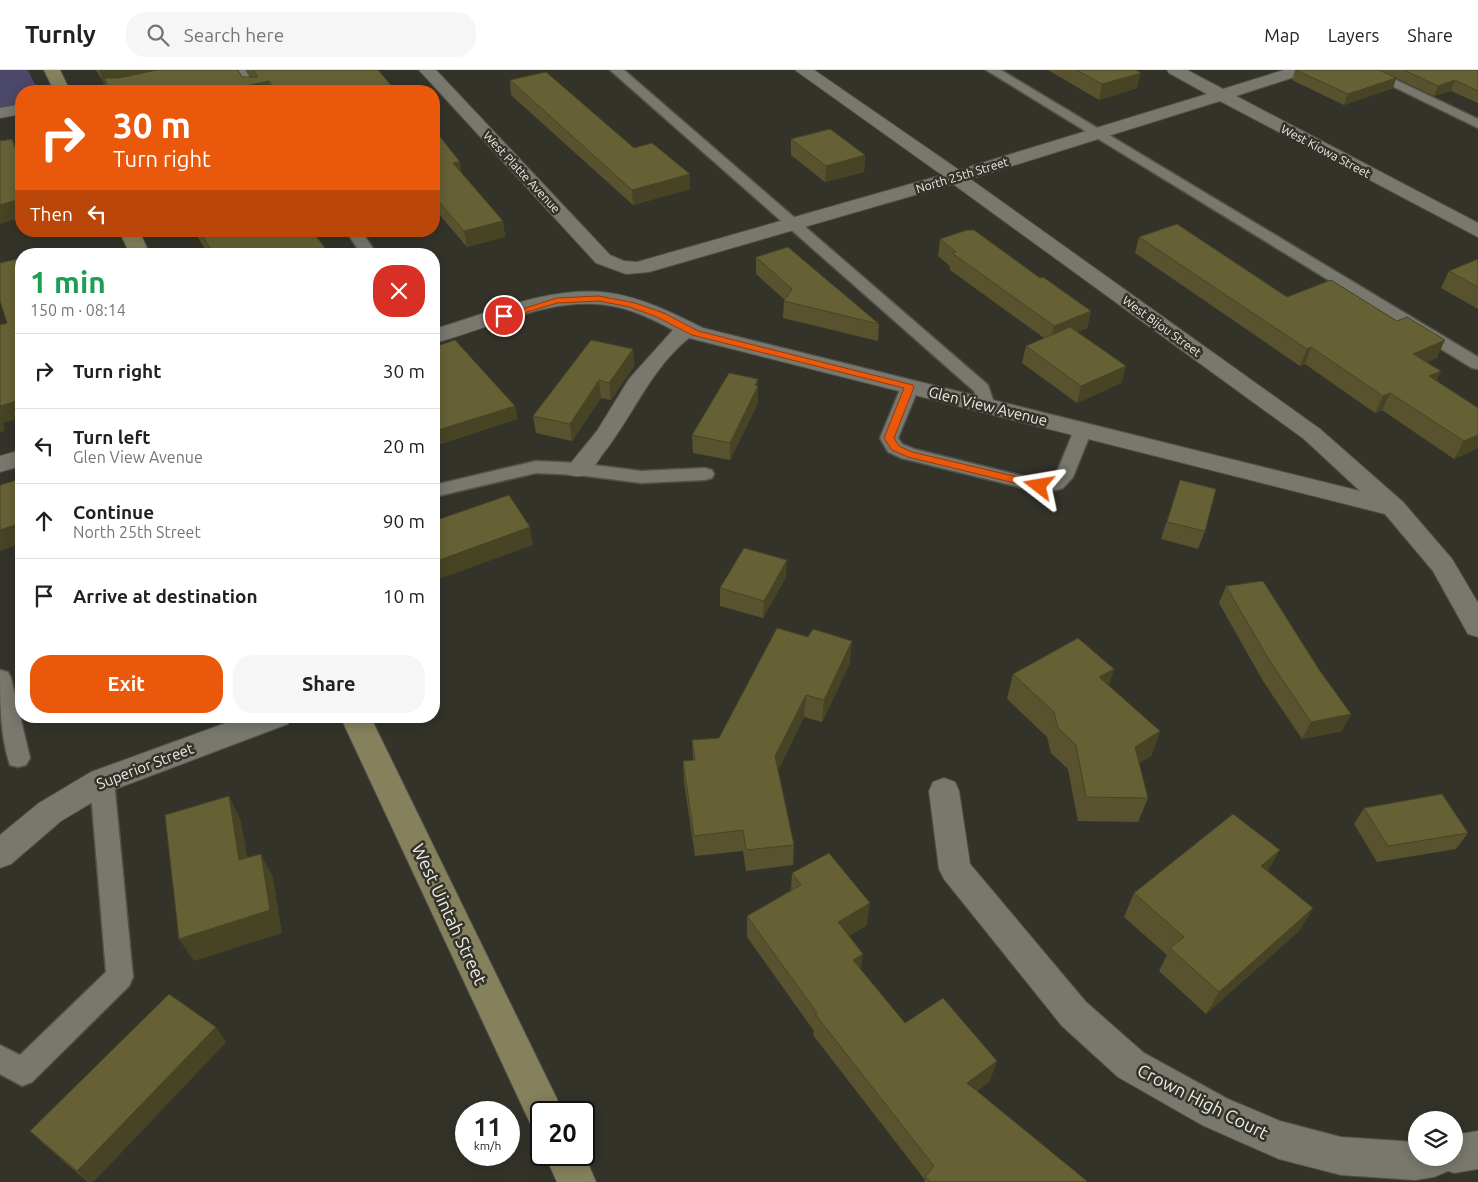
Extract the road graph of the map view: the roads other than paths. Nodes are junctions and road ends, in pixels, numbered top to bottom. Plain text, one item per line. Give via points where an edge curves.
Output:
1 (52, 70) edge
2 (198, 70) edge
3 (239, 70) edge
4 (427, 70) edge
5 (616, 70) edge
6 (803, 70) edge
7 (992, 70) edge
8 (1175, 70) edge
9 (1301, 70) edge
10 (1365, 70) edge
11 (59, 85) edge
12 (129, 85) edge
13 (250, 85) edge
14 (1219, 94) junction
15 (15, 110) edge
16 (0, 113) edge
17 (1478, 124) edge
18 (1096, 133) junction
19 (956, 178) junction
20 (794, 223) junction
21 (1478, 231) edge
22 (357, 237) edge
23 (365, 248) edge
24 (620, 268) joint
25 (687, 329) junction
26 (440, 334) edge
27 (1478, 364) edge
28 (910, 387) junction
29 (986, 406) junction
30 (1083, 430) junction
31 (15, 460) edge
32 (0, 464) edge
33 (578, 469) junction
34 (705, 474) dead end
35 (440, 490) edge
36 (1394, 508) junction
37 (1478, 627) edge
38 (0, 678) edge
39 (259, 723) edge
40 (358, 723) edge
41 (18, 758) dead end
42 (102, 781) junction
43 (944, 791) dead end
44 (0, 854) edge
45 (0, 1058) edge
46 (539, 1101) edge
47 (1478, 1150) edge
48 (1463, 1152) edge
49 (1408, 1161) edge
50 (569, 1166) edge
51 (577, 1182) edge

1 - 11 main road
2 - 12 street
3 - 13 lane
4 - 24 street, West Platte Avenue via 603,259
5 - 20 lane
6 - 19 street, West Bijou Street
7 - 18 lane
8 - 14 street, West Kiowa Street
9 - 14 street, North 25th Street
10 - 17 lane
14 - 18 street, North 25th Street
14 - 21 street, West Kiowa Street
15 - 16 street
18 - 19 street, North 25th Street
18 - 27 lane
19 - 20 street, North 25th Street
19 - 36 street, West Bijou Street via 1312,434
20 - 24 street, North 25th Street via 642,268
20 - 29 lane via 982,389
22 - 23 lane
25 - 26 street, Glen View Avenue via 632,305 599,298 557,301
25 - 28 street, Glen View Avenue
25 - 33 street via 673,340 637,384 606,435
28 - 29 street, Glen View Avenue
28 - 30 lane via 889,438 895,448 908,454 1039,486 1056,484 1064,477
29 - 30 street, Glen View Avenue
30 - 36 street, Glen View Avenue
31 - 32 street
33 - 34 lane via 641,477
33 - 35 lane via 536,468
36 - 37 street, West Bijou Street via 1443,565
38 - 41 lane
39 - 42 street, Superior Street
40 - 46 main road, West Uintah Street
42 - 44 street, Superior Street via 50,812
42 - 45 lane via 120,977 22,1072
43 - 49 street, Crown High Court via 955,869 1074,1014 1131,1065 1215,1112 1279,1140 1340,1156
47 - 48 street
50 - 51 main road

